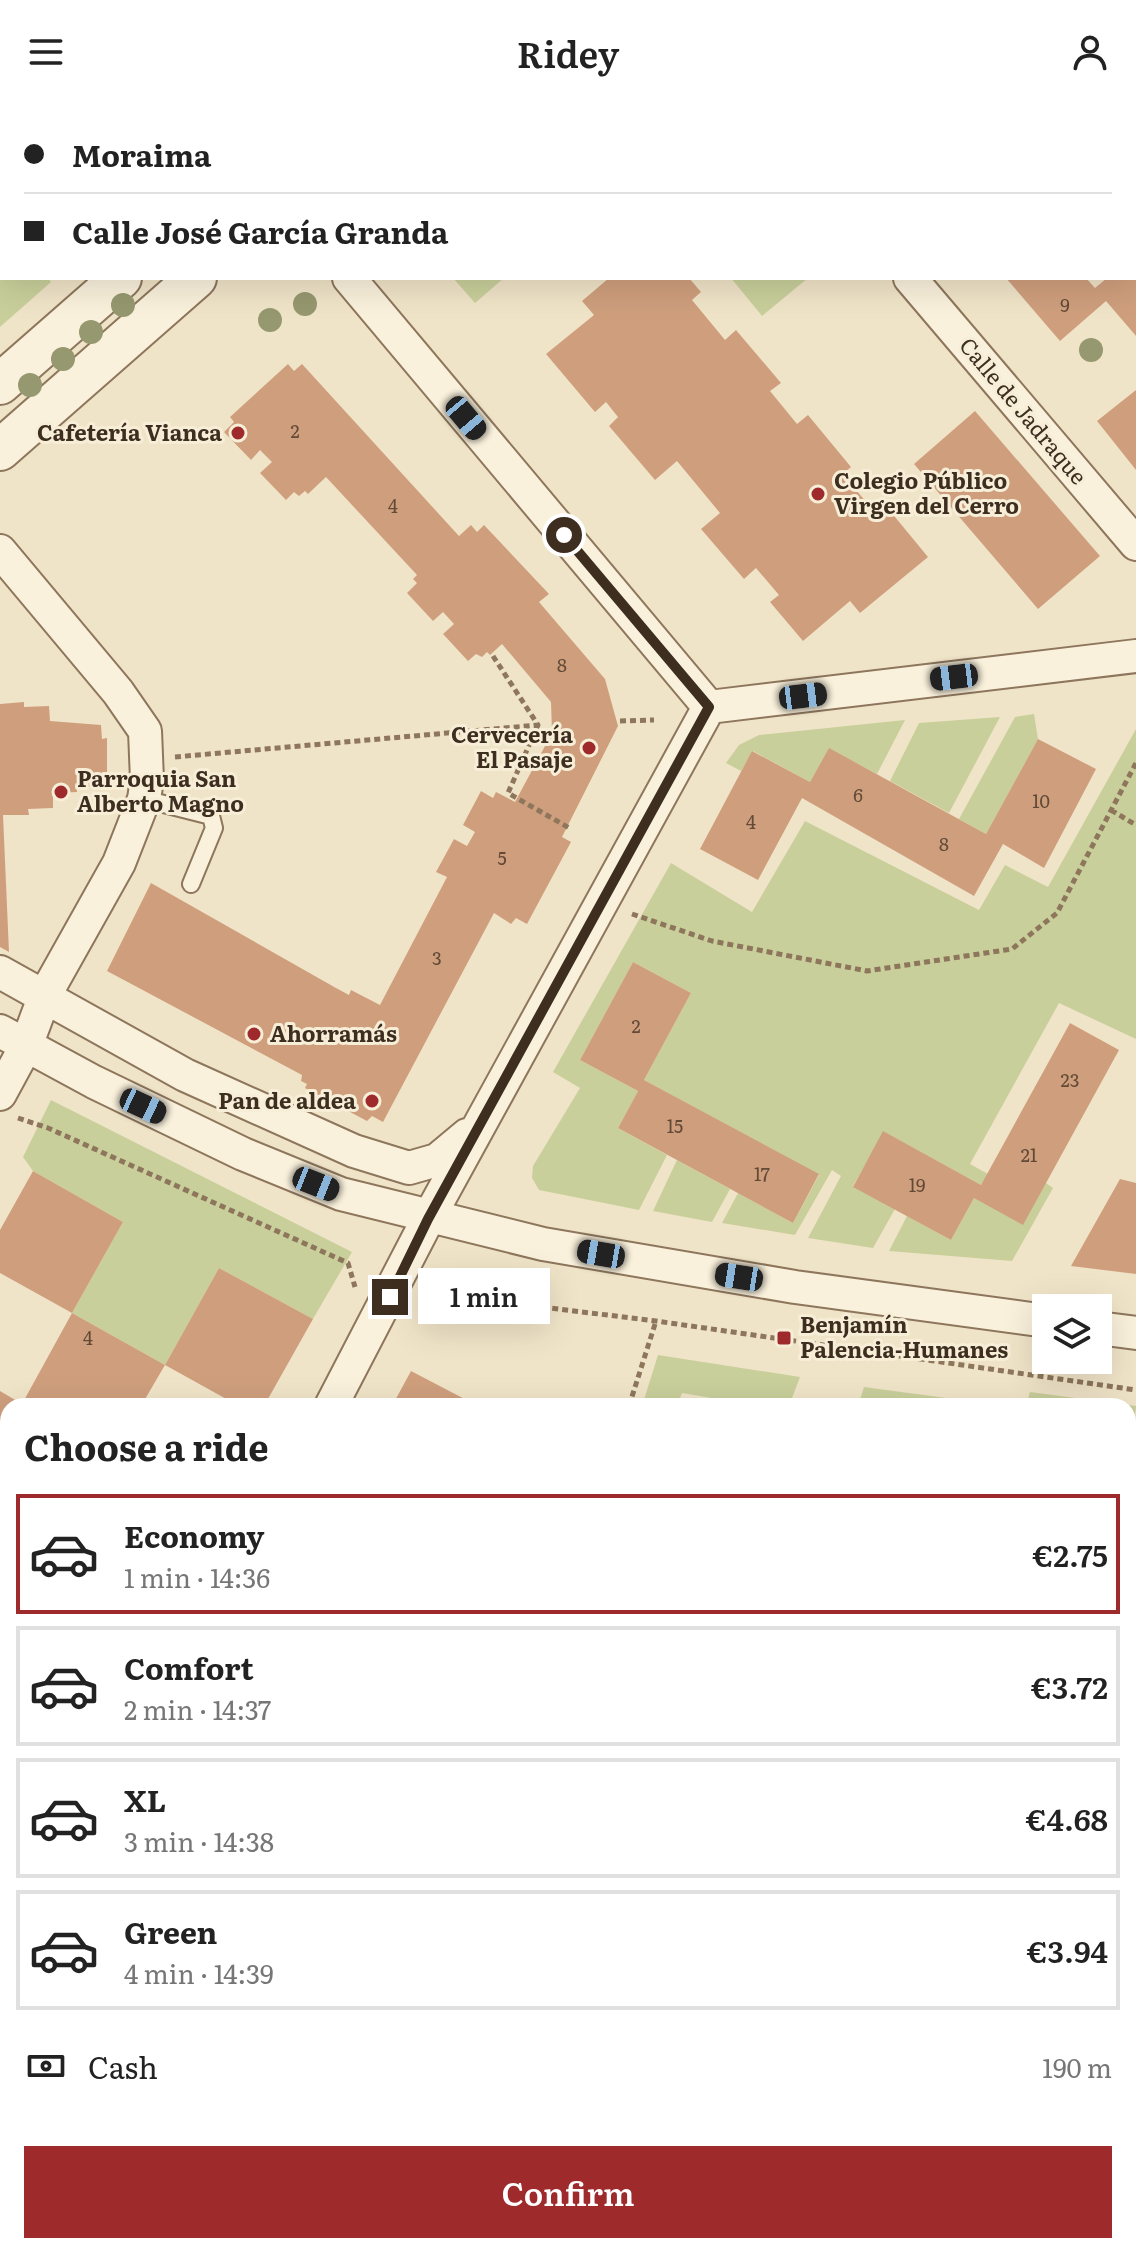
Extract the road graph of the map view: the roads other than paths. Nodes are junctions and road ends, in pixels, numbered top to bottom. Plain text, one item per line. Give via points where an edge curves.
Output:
1 (119, 280) edge
2 (194, 280) edge
3 (351, 280) edge
4 (912, 280) edge
5 (0, 384) edge
6 (0, 450) edge
7 (1136, 544) edge
8 (0, 551) edge
9 (1136, 656) edge
10 (709, 707) junction
11 (144, 799) junction
12 (191, 884) dead end
13 (0, 972) edge
14 (45, 995) junction
15 (13, 1039) edge
16 (6, 1105) edge
17 (479, 1126) junction
18 (409, 1168) junction
19 (428, 1219) junction
20 (1032, 1319) edge
21 (1112, 1330) edge
22 (1136, 1333) edge
23 (335, 1398) edge

1 - 5 street
2 - 6 street
3 - 10 street
4 - 7 street, Calle de Jadraque
8 - 11 street via 145,731
9 - 10 street
10 - 17 street
11 - 12 lane via 211,816 214,828
11 - 14 street via 119,863
13 - 14 street
14 - 15 street
14 - 18 street via 185,1075 354,1151
15 - 16 street
15 - 19 street via 243,1154 341,1194
17 - 18 street via 437,1160
17 - 19 street
18 - 19 street via 425,1187
19 - 20 street via 780,1284
19 - 23 street
21 - 22 street

